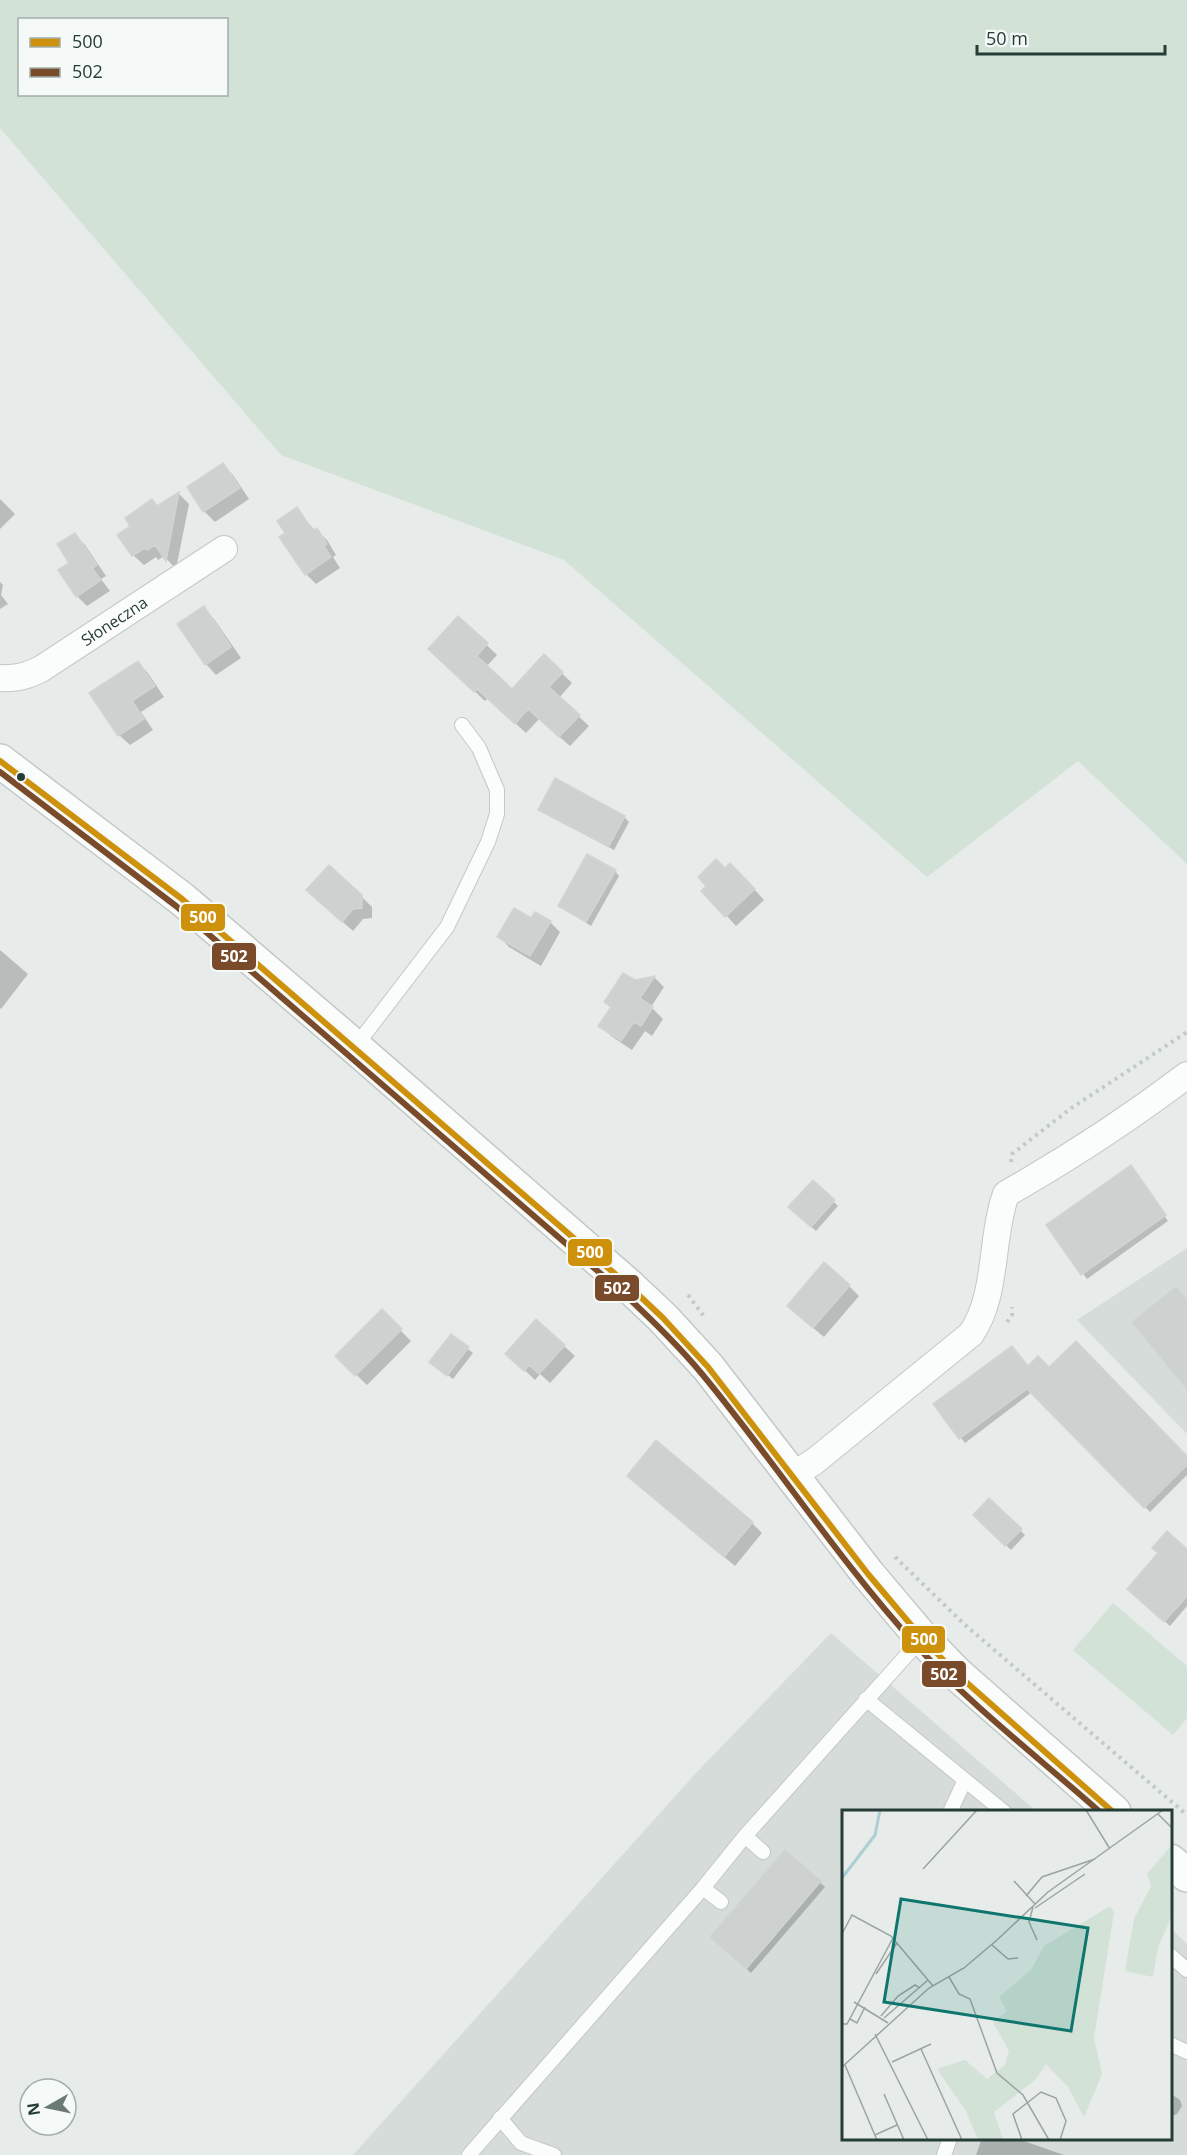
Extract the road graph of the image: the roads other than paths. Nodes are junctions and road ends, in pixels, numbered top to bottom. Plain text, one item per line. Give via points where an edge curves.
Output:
1 (224, 549) dead end
2 (0, 678) edge
3 (462, 725) dead end
4 (0, 761) edge
5 (355, 1047) junction
6 (1187, 1075) edge
7 (792, 1476) junction
8 (922, 1638) junction
9 (866, 1699) junction
10 (965, 1780) junction
11 (951, 1810) edge
12 (1002, 1810) edge
13 (1112, 1810) edge
14 (745, 1836) junction
15 (763, 1852) dead end
16 (1172, 1863) edge
17 (1187, 1875) edge
18 (703, 1888) junction
19 (720, 1902) dead end
20 (1172, 1957) edge
21 (1187, 1970) edge
22 (1172, 2045) edge
23 (1187, 2052) edge
24 (500, 2118) junction
25 (950, 2140) edge
26 (469, 2155) edge
27 (554, 2155) edge
28 (944, 2155) edge

1 - 2 street, Słoneczna via 41,669 14,679
3 - 5 lane via 479,748 497,790 497,814 488,842 447,927
4 - 5 street via 182,899
5 - 7 street via 663,1318 708,1367
6 - 7 street via 1079,1151 1006,1194 996,1229 986,1302 971,1334
7 - 8 street
8 - 9 lane
8 - 13 street via 957,1674
9 - 10 lane
9 - 14 lane
10 - 11 lane
10 - 12 lane
14 - 15 lane
14 - 18 lane
16 - 17 street
18 - 19 lane
18 - 24 lane
20 - 21 lane
22 - 23 lane
24 - 26 lane
24 - 27 lane via 521,2143
25 - 28 lane

